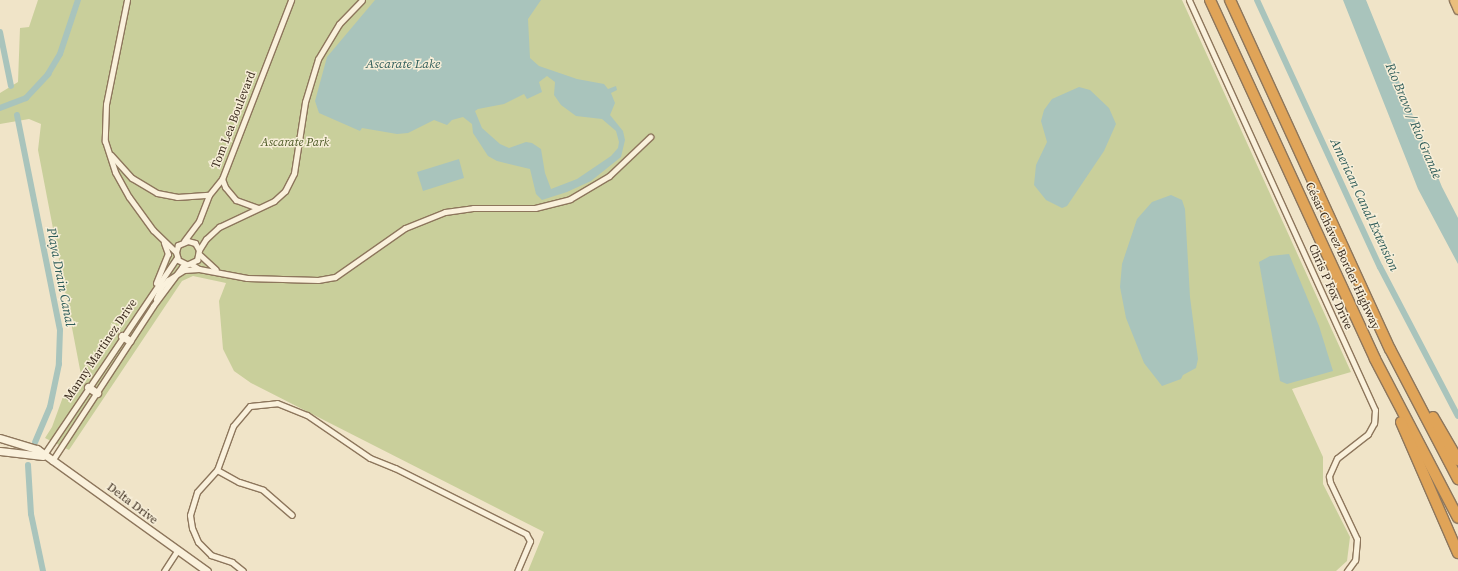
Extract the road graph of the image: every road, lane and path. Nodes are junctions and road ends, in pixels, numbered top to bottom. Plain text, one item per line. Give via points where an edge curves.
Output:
1 (127, 0) edge
2 (291, 0) edge
3 (362, 0) edge
4 (1189, 0) edge
5 (1210, 0) edge
6 (1230, 0) edge
7 (1454, 0) edge
8 (1458, 9) edge
9 (650, 137) dead end
10 (109, 152) junction
11 (222, 179) junction
12 (209, 195) junction
13 (260, 208) junction
14 (160, 237) junction
15 (184, 241) junction
16 (199, 252) junction
17 (176, 255) junction
18 (189, 264) junction
19 (199, 268) junction
20 (219, 272) junction
21 (175, 275) junction
22 (154, 287) junction
23 (122, 336) junction
24 (130, 341) junction
25 (1390, 349) junction
26 (1375, 359) junction
27 (88, 387) junction
28 (96, 393) junction
29 (1, 438) edge
30 (0, 451) edge
31 (43, 456) junction
32 (1458, 460) edge
33 (52, 461) junction
34 (217, 470) junction
35 (1458, 479) edge
36 (292, 515) dead end
37 (1458, 518) edge
38 (177, 551) junction
39 (1458, 553) edge
40 (164, 571) edge
41 (207, 571) edge
42 (244, 571) edge
43 (517, 571) edge
44 (1347, 571) edge

1 - 10 street via 106,104 104,128
2 - 11 street, Tom Lea Boulevard
3 - 13 street via 339,24 318,59 305,102 290,183 280,198
4 - 44 street, Chris P Fox Drive via 1375,410 1374,423 1368,434 1337,458 1330,476 1330,482 1357,539 1355,560
5 - 26 highway, César Chávez Border Highway
6 - 25 highway, César Chávez Border Highway
7 - 8 highway
9 - 20 street via 609,176 570,199 535,208 473,208 445,212 405,228 374,247 335,277 318,280 247,278
10 - 12 street via 132,178 157,193 177,196
10 - 14 street via 115,172 129,198
11 - 12 street, Tom Lea Boulevard
11 - 13 street via 236,200
12 - 15 street, Tom Lea Boulevard via 199,221
13 - 16 street via 219,227 206,239
14 - 17 street
14 - 22 street via 168,254
15 - 16 street via 195,244
15 - 17 street via 178,245
16 - 18 street
16 - 20 street
17 - 18 street
17 - 22 street, Manny Martinez Drive
18 - 19 street
18 - 21 street, Manny Martinez Drive
19 - 20 street
19 - 21 street via 184,270
21 - 24 street, Manny Martinez Drive
22 - 23 street, Manny Martinez Drive
23 - 24 main road
23 - 27 street, Manny Martinez Drive
24 - 28 street, Manny Martinez Drive
25 - 32 highway
25 - 35 highway, César Chávez Border Highway
26 - 37 highway, César Chávez Border Highway
26 - 39 highway
27 - 28 main road
27 - 31 street, Manny Martinez Drive
28 - 33 street, Manny Martinez Drive
29 - 30 main road
29 - 31 main road, Delta Drive via 37,449
30 - 31 main road, Delta Drive
31 - 33 main road, Delta Drive
33 - 38 main road, Delta Drive via 88,484
34 - 36 street via 239,482 263,490
34 - 42 street via 197,492 190,515 192,528 198,542 211,555 232,562
34 - 43 street via 233,426 250,406 277,402 307,415 370,458 526,534 530,541
38 - 40 street
38 - 41 main road, Delta Drive

